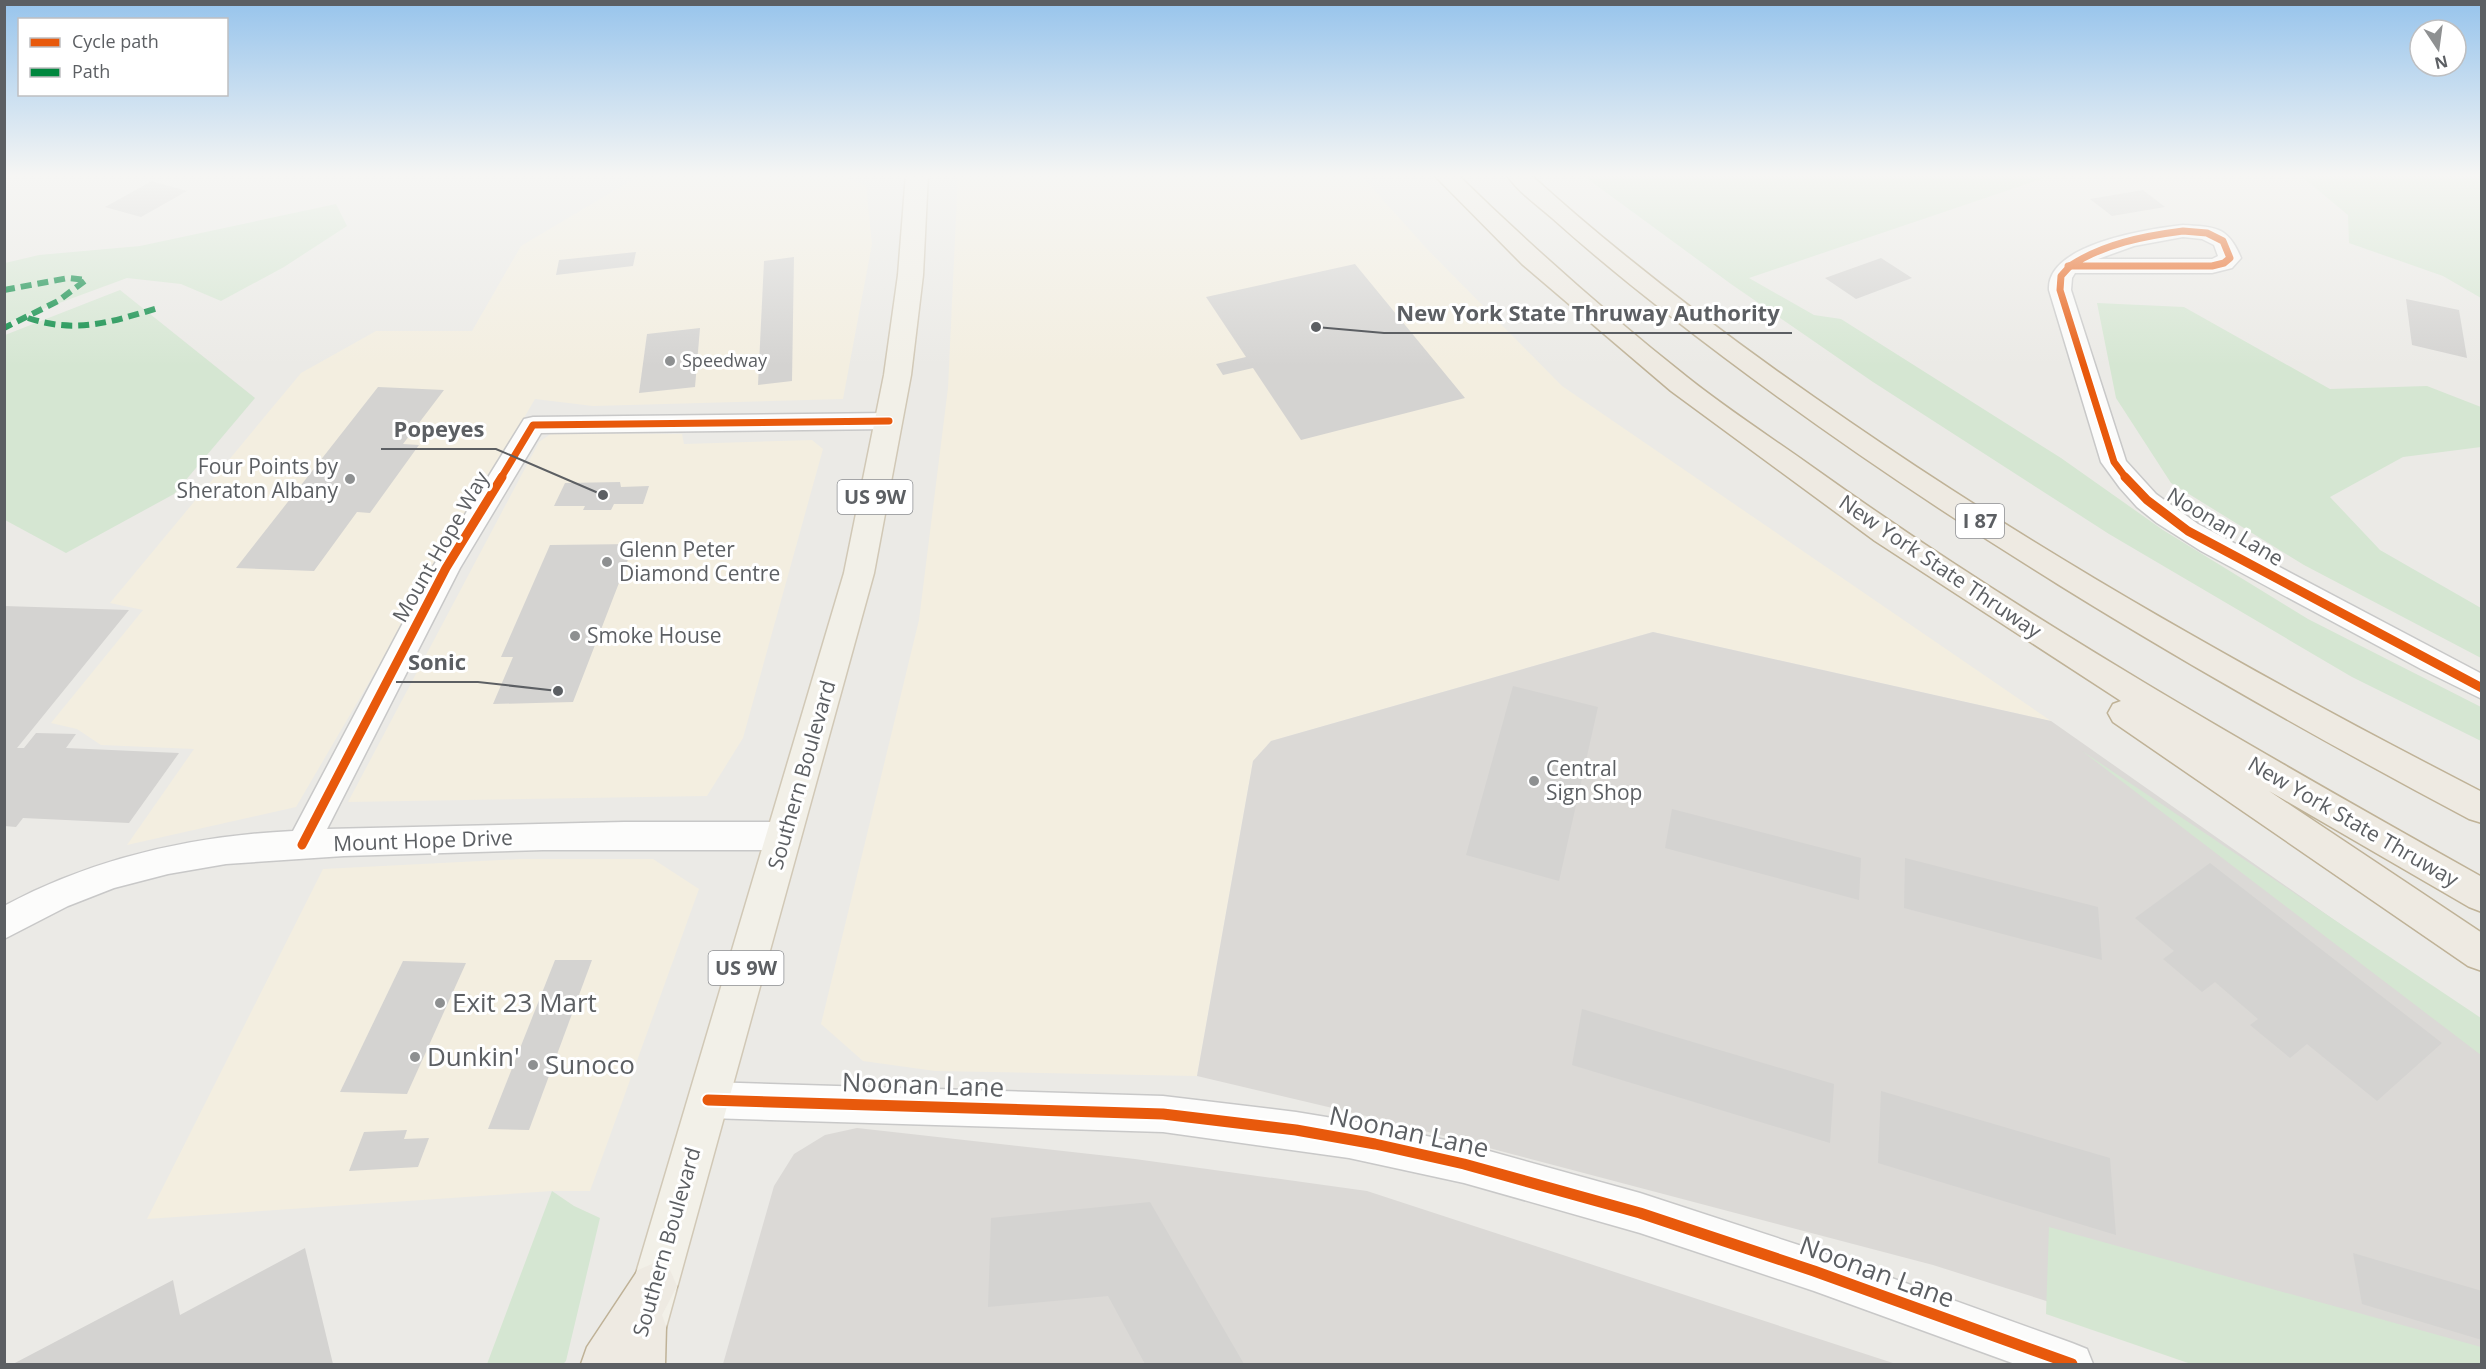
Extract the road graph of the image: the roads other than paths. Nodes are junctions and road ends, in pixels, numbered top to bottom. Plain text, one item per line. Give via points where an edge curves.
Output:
1 (914, 238) edge
2 (1509, 238) edge
3 (1589, 238) edge
4 (2142, 238) edge
5 (2218, 238) edge
6 (2068, 266) junction
7 (889, 421) junction
8 (1886, 534) junction
9 (2481, 688) edge
10 (2481, 809) edge
11 (785, 836) junction
12 (302, 844) junction
13 (2481, 896) edge
14 (4, 924) edge
15 (2481, 954) edge
16 (708, 1100) junction
17 (643, 1335) edge
18 (604, 1365) edge
19 (2072, 1365) edge

1 - 7 main road, Southern Boulevard / US 9W
2 - 8 highway, New York State Thruway via 1680,385
3 - 10 highway, I 87 via 1659,296 1785,390 2044,562 2353,741
4 - 6 street
5 - 6 street via 2230,251 2230,258 2212,266
6 - 9 street, Noonan Lane via 2060,279 2062,298 2108,447 2129,484 2193,533
7 - 11 main road, Southern Boulevard / US 9W via 859,573
7 - 12 street, Mount Hope Way via 533,425 446,568
8 - 13 highway, New York State Thruway via 2216,744
8 - 15 highway via 1898,559
11 - 12 street, Mount Hope Drive via 631,834
11 - 16 main road, Southern Boulevard / US 9W
12 - 14 street, Mount Hope Drive via 196,855 126,869 83,882
16 - 17 main road, Southern Boulevard / US 9W
16 - 19 street, Noonan Lane via 1163,1114 1374,1144 1493,1171 1646,1215
17 - 18 highway

